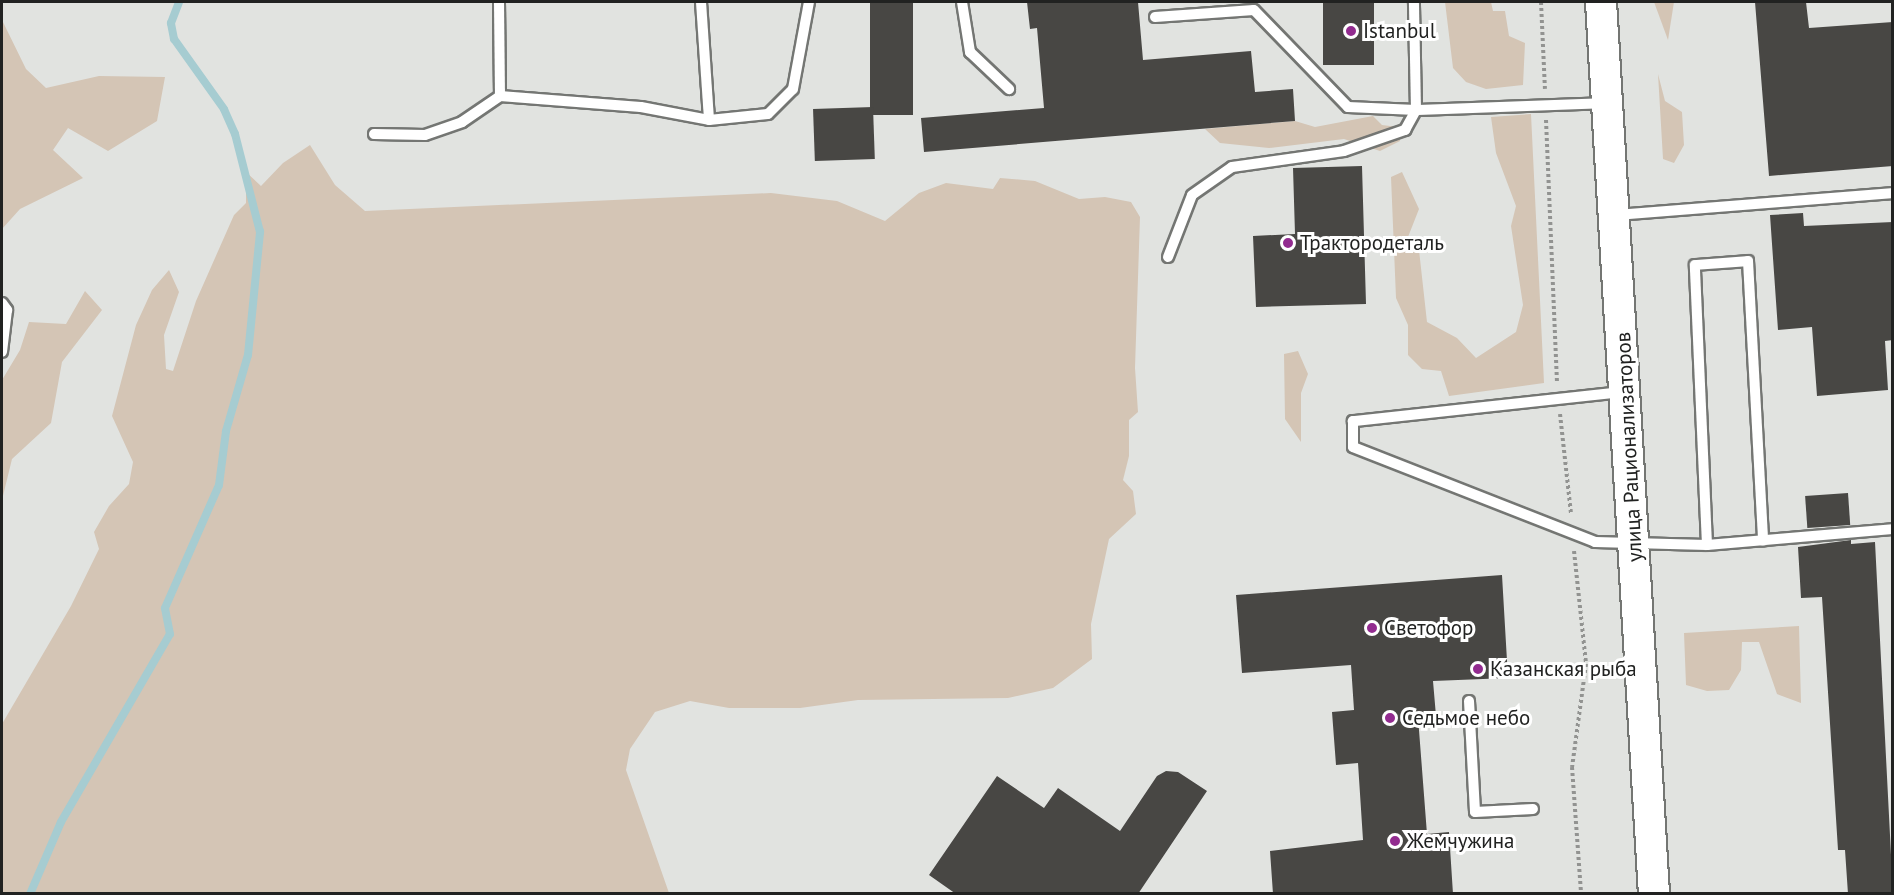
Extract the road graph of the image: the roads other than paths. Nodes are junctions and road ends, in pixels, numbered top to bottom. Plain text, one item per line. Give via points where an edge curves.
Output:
1 (499, 2) edge
2 (701, 2) edge
3 (809, 2) edge
4 (962, 2) edge
5 (1413, 2) edge
6 (1601, 2) edge
7 (1155, 17) dead end
8 (1009, 89) dead end
9 (500, 96) junction
10 (1608, 103) junction
11 (1416, 110) junction
12 (709, 120) junction
13 (374, 134) dead end
14 (1893, 193) edge
15 (1615, 215) junction
16 (1168, 257) dead end
17 (2, 303) edge
18 (2, 352) edge
19 (1626, 391) junction
20 (1893, 529) edge
21 (1763, 541) junction
22 (1635, 544) junction
23 (1707, 545) junction
24 (1469, 701) dead end
25 (1533, 809) dead end
26 (1654, 894) edge

1 - 9 lane
2 - 12 lane
3 - 12 lane via 793,89 768,114
4 - 8 lane via 970,52
5 - 11 lane
6 - 10 main road, улица Рационализаторов
7 - 11 lane via 1254,10 1348,107
9 - 12 lane via 641,107
9 - 13 lane via 462,122 425,135
10 - 11 lane
10 - 15 main road, улица Рационализаторов
11 - 16 lane via 1405,130 1344,151 1232,167 1192,195
14 - 15 lane
15 - 19 main road, улица Рационализаторов
17 - 18 lane via 6,310
19 - 22 main road, улица Рационализаторов
19 - 22 lane via 1353,421 1353,447 1595,542
20 - 21 lane
21 - 23 lane
21 - 23 lane via 1748,261 1695,265
22 - 23 lane
22 - 26 main road, улица Рационализаторов
24 - 25 lane via 1475,812

